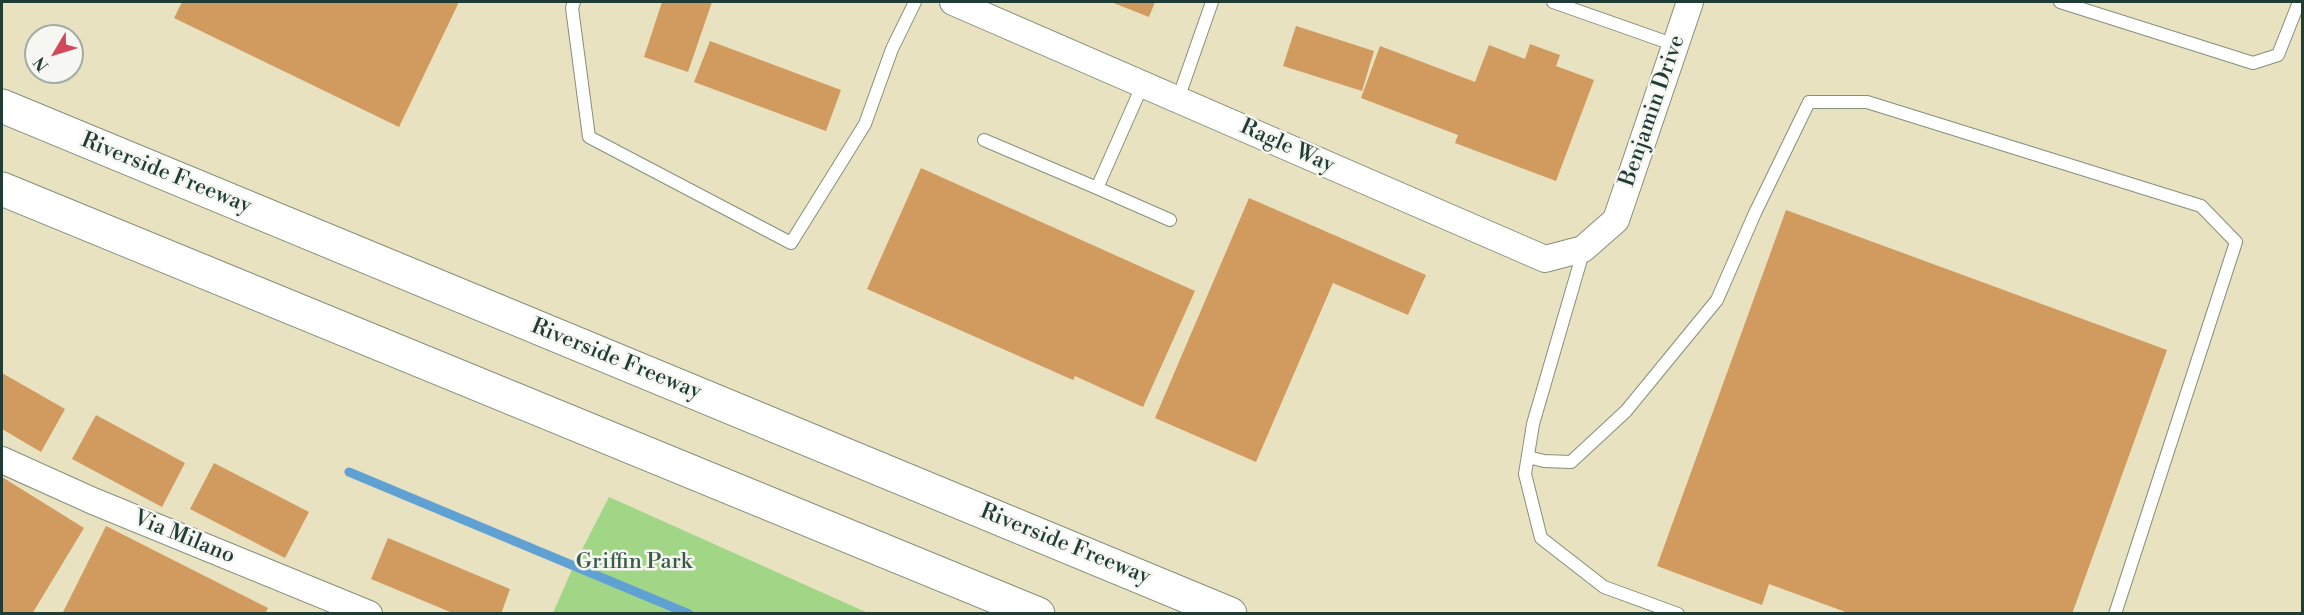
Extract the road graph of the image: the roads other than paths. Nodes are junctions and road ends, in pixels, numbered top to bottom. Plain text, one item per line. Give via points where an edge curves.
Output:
1 (574, 2) edge
2 (915, 2) edge
3 (953, 2) edge
4 (1212, 2) edge
5 (1553, 2) edge
6 (1690, 2) edge
7 (2060, 2) edge
8 (2299, 2) edge
9 (1676, 45) junction
10 (1143, 84) junction
11 (1178, 99) junction
12 (2, 106) edge
13 (984, 140) dead end
14 (1097, 188) junction
15 (2, 189) edge
16 (1170, 220) dead end
17 (1616, 220) joint
18 (1585, 248) junction
19 (1527, 457) junction
20 (2, 460) edge
21 (369, 614) edge
22 (1038, 614) edge
23 (1230, 614) edge
24 (1678, 614) edge
25 (2115, 614) edge

1 - 2 lane via 589,137 791,243 865,124 892,49
3 - 10 street, Ragle Way
4 - 11 lane
5 - 9 lane
6 - 9 street, Benjamin Drive
7 - 8 lane via 2253,63 2278,55
9 - 17 street, Benjamin Drive
10 - 11 street, Ragle Way
10 - 14 lane
11 - 18 street, Ragle Way via 1545,259
12 - 23 highway, Riverside Freeway
13 - 14 lane
14 - 16 lane
15 - 22 highway
17 - 18 street, Ragle Way
18 - 19 lane via 1533,424
19 - 24 lane via 1524,474 1541,538 1604,587
19 - 25 lane via 1571,462 1626,411 1717,300 1809,102 1867,102 2201,206 2236,243
20 - 21 street, Via Milano

